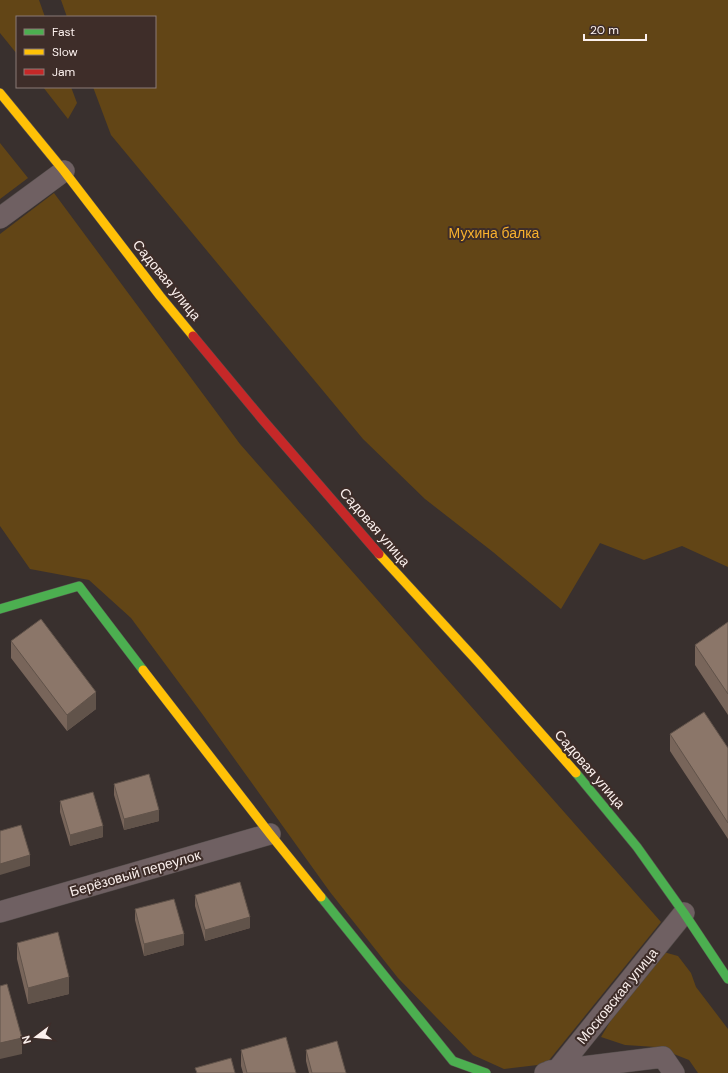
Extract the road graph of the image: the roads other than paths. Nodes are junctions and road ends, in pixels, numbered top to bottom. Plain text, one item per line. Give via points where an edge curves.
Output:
1 (0, 93) edge
2 (64, 171) junction
3 (0, 218) edge
4 (0, 609) edge
5 (270, 834) junction
6 (0, 912) edge
7 (684, 913) junction
8 (728, 979) edge
9 (548, 1072) edge
10 (486, 1073) edge
11 (674, 1073) edge

1 - 2 main road, Садовая улица
2 - 3 street
2 - 7 main road, Садовая улица via 160,296 267,424 367,541 586,785 637,847
4 - 5 main road via 79,586
5 - 6 street, Берёзовый переулок
5 - 10 main road via 453,1061
7 - 8 main road, Садовая улица
7 - 9 street, Московская улица
9 - 11 street via 664,1057

